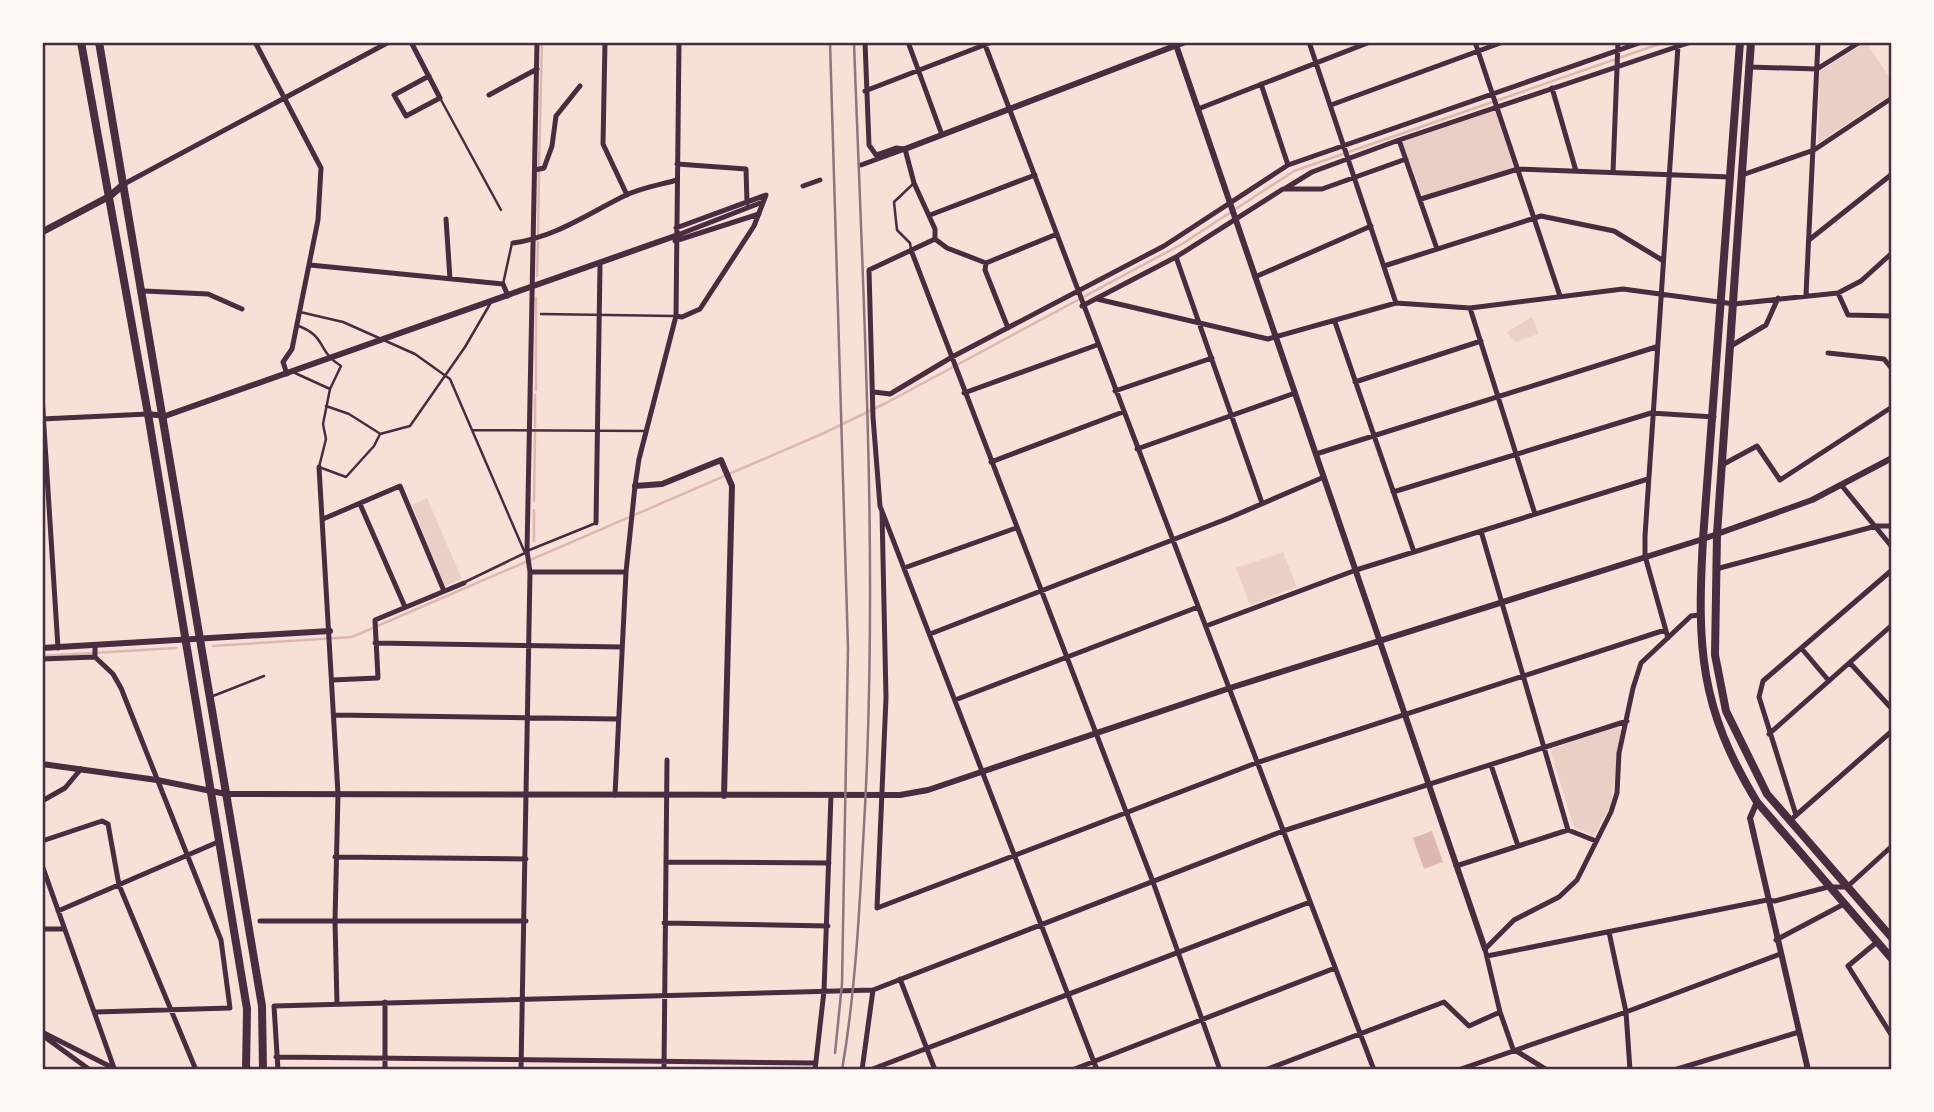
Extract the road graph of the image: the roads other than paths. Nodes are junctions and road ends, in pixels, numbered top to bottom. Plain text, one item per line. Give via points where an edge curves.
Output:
1 (81, 42) edge
2 (99, 42) edge
3 (255, 42) edge
4 (389, 42) edge
5 (411, 42) edge
6 (537, 42) edge
7 (605, 42) edge
8 (679, 42) edge
9 (865, 42) edge
10 (908, 42) edge
11 (992, 42) edge
12 (1185, 42) edge
13 (1309, 42) edge
14 (1370, 42) edge
15 (1475, 42) edge
16 (1503, 42) edge
17 (1642, 42) edge
18 (1691, 42) edge
19 (1740, 42) edge
20 (1751, 42) edge
21 (1818, 42) edge
22 (1860, 42) edge
23 (984, 43) edge
24 (1176, 44) edge
25 (1618, 46) edge
26 (1678, 46) junction
27 (1478, 51) junction
28 (1316, 62) junction
29 (1618, 66) junction
30 (1748, 67) junction
31 (537, 69) junction
32 (1817, 69) junction
33 (919, 70) junction
34 (429, 76) junction
35 (1261, 84) junction
36 (580, 86) dead end
37 (1552, 88) junction
38 (865, 91) junction
39 (489, 95) dead end
40 (1493, 95) junction
41 (285, 98) junction
42 (440, 98) junction
43 (1892, 98) edge
44 (1331, 105) junction
45 (1497, 106) junction
46 (1009, 109) junction
47 (1198, 109) junction
48 (942, 135) junction
49 (1399, 140) junction
50 (1344, 144) junction
51 (905, 149) junction
52 (1814, 150) junction
53 (1349, 158) junction
54 (1406, 159) junction
55 (677, 164) junction
56 (1288, 164) junction
57 (861, 166) dead end
58 (1518, 169) junction
59 (535, 170) junction
60 (1576, 171) junction
61 (1613, 172) junction
62 (1669, 174) junction
63 (1892, 174) edge
64 (1035, 175) junction
65 (1742, 175) junction
66 (1355, 176) junction
67 (1730, 177) junction
68 (677, 180) junction
69 (820, 180) dead end
70 (914, 183) junction
71 (124, 184) junction
72 (803, 186) dead end
73 (1283, 190) junction
74 (627, 195) junction
75 (110, 196) junction
76 (1420, 199) junction
77 (747, 203) junction
78 (760, 203) dead end
79 (1230, 205) junction
80 (500, 211) dead end
81 (759, 214) junction
82 (930, 215) junction
83 (1235, 217) junction
84 (1534, 217) junction
85 (446, 219) dead end
86 (1371, 226) junction
87 (676, 228) junction
88 (42, 232) edge
89 (1057, 234) junction
90 (675, 239) junction
91 (935, 239) junction
92 (534, 240) junction
93 (1810, 240) junction
94 (513, 243) joint
95 (1437, 249) junction
96 (911, 250) junction
97 (1892, 253) edge
98 (1176, 257) junction
99 (1662, 260) junction
100 (986, 263) junction
101 (310, 265) junction
102 (600, 265) junction
103 (1384, 266) junction
104 (1255, 278) junction
105 (450, 279) junction
106 (503, 284) junction
107 (531, 289) junction
108 (1077, 290) junction
109 (144, 291) junction
110 (1838, 293) junction
111 (1661, 294) junction
112 (1807, 295) junction
113 (1560, 296) junction
114 (509, 297) junction
115 (1777, 298) junction
116 (1097, 299) junction
117 (1396, 303) junction
118 (490, 304) junction
119 (1720, 304) junction
120 (1734, 304) junction
121 (1083, 306) junction
122 (1470, 308) junction
123 (242, 309) dead end
124 (300, 312) junction
125 (541, 314) dead end
126 (600, 316) junction
127 (676, 316) junction
128 (1892, 316) edge
129 (1199, 322) junction
130 (1335, 322) junction
131 (296, 325) junction
132 (1008, 328) junction
133 (1276, 337) junction
134 (382, 341) junction
135 (1481, 341) junction
136 (1097, 345) junction
137 (1656, 347) junction
138 (1729, 347) junction
139 (1828, 354) dead end
140 (952, 357) junction
141 (1212, 358) junction
142 (329, 359) junction
143 (1892, 369) edge
144 (290, 373) junction
145 (444, 375) junction
146 (1355, 382) junction
147 (330, 389) junction
148 (1115, 391) junction
149 (964, 393) junction
150 (1295, 393) junction
151 (42, 396) edge
152 (875, 396) junction
153 (1498, 397) junction
154 (326, 406) junction
155 (1892, 407) edge
156 (1123, 412) junction
157 (1651, 413) junction
158 (148, 414) junction
159 (1232, 415) junction
160 (165, 416) junction
161 (1714, 417) junction
162 (43, 419) edge
163 (529, 429) junction
164 (471, 430) junction
165 (647, 431) junction
166 (598, 433) junction
167 (380, 434) junction
168 (1374, 436) junction
169 (1137, 449) junction
170 (1316, 454) junction
171 (1517, 455) junction
172 (1892, 458) edge
173 (991, 463) junction
174 (1721, 465) junction
175 (320, 467) junction
176 (1324, 477) junction
177 (1647, 479) junction
178 (635, 485) junction
179 (1842, 486) junction
180 (1393, 492) junction
181 (359, 503) junction
182 (1262, 503) junction
183 (882, 512) junction
184 (1535, 514) junction
185 (323, 519) junction
186 (596, 523) joint
187 (1876, 526) junction
188 (1892, 526) edge
189 (1016, 528) junction
190 (1480, 531) junction
191 (1717, 534) junction
192 (1703, 539) junction
193 (1172, 540) junction
194 (1892, 547) edge
195 (526, 552) junction
196 (1414, 552) junction
197 (1644, 556) junction
198 (904, 568) junction
199 (529, 569) junction
200 (1716, 569) junction
201 (1356, 570) junction
202 (1892, 570) edge
203 (626, 572) junction
204 (464, 583) joint
205 (444, 591) junction
206 (1040, 591) junction
207 (1502, 603) junction
208 (405, 607) junction
209 (1198, 607) junction
210 (1699, 615) junction
211 (1892, 625) edge
212 (1206, 626) junction
213 (1665, 630) junction
214 (330, 632) junction
215 (930, 634) junction
216 (1668, 638) junction
217 (200, 639) junction
218 (186, 640) junction
219 (1380, 641) junction
220 (375, 643) junction
221 (529, 645) junction
222 (622, 647) junction
223 (42, 648) edge
224 (58, 648) junction
225 (1802, 649) junction
226 (94, 652) junction
227 (1066, 658) junction
228 (42, 659) edge
229 (1850, 663) junction
230 (1522, 674) junction
231 (264, 676) dead end
232 (332, 680) junction
233 (1829, 681) junction
234 (1230, 688) junction
235 (210, 697) junction
236 (955, 700) junction
237 (1892, 709) edge
238 (1403, 714) junction
239 (334, 715) junction
240 (528, 718) junction
241 (618, 719) junction
242 (1627, 722) junction
243 (1892, 731) edge
244 (1096, 734) junction
245 (1769, 734) junction
246 (1544, 748) junction
247 (667, 760) dead end
248 (1256, 763) junction
249 (42, 764) edge
250 (1491, 765) junction
251 (81, 769) junction
252 (983, 772) junction
253 (157, 780) junction
254 (1428, 785) junction
255 (209, 790) junction
256 (226, 794) junction
257 (338, 794) junction
258 (527, 795) junction
259 (615, 795) junction
260 (831, 795) junction
261 (881, 795) junction
262 (668, 796) junction
263 (724, 796) junction
264 (42, 801) edge
265 (1757, 803) junction
266 (1127, 814) junction
267 (1793, 818) junction
268 (1568, 830) junction
269 (1283, 831) junction
270 (42, 841) edge
271 (1596, 841) junction
272 (218, 842) junction
273 (1518, 846) junction
274 (1892, 846) edge
275 (188, 855) junction
276 (1017, 856) junction
277 (335, 857) junction
278 (526, 859) junction
279 (666, 862) junction
280 (829, 863) junction
281 (42, 865) edge
282 (1456, 866) junction
283 (1153, 882) junction
284 (119, 885) junction
285 (1828, 887) junction
286 (1847, 887) junction
287 (1768, 900) junction
288 (1310, 902) junction
289 (1844, 904) junction
290 (58, 911) junction
291 (260, 921) dead end
292 (335, 921) junction
293 (526, 921) junction
294 (664, 923) junction
295 (1042, 924) junction
296 (828, 926) junction
297 (42, 929) edge
298 (64, 929) junction
299 (1609, 932) junction
300 (1892, 938) edge
301 (1776, 940) junction
302 (1877, 942) junction
303 (1178, 952) junction
304 (1486, 952) junction
305 (1780, 954) junction
306 (1892, 959) edge
307 (1335, 968) junction
308 (900, 979) junction
309 (873, 990) junction
310 (824, 991) junction
311 (665, 993) junction
312 (1069, 994) junction
313 (522, 998) junction
314 (385, 1002) junction
315 (337, 1004) junction
316 (171, 1009) junction
317 (96, 1012) junction
318 (1500, 1012) junction
319 (1626, 1012) junction
320 (1202, 1020) junction
321 (1799, 1032) junction
322 (42, 1033) edge
323 (1360, 1034) junction
324 (1892, 1036) edge
325 (927, 1048) junction
326 (1513, 1049) junction
327 (276, 1057) junction
328 (385, 1058) junction
329 (521, 1060) junction
330 (1094, 1062) junction
331 (664, 1066) edge
332 (815, 1067) edge
333 (116, 1069) edge
334 (90, 1070) edge
335 (196, 1070) edge
336 (246, 1070) edge
337 (263, 1070) edge
338 (278, 1070) edge
339 (385, 1070) edge
340 (521, 1070) edge
341 (862, 1070) edge
342 (870, 1070) edge
343 (935, 1070) edge
344 (1072, 1070) edge
345 (1097, 1070) edge
346 (1220, 1070) edge
347 (1265, 1070) edge
348 (1374, 1070) edge
349 (1458, 1070) edge
350 (1547, 1070) edge
351 (1630, 1070) edge
352 (1674, 1070) edge
353 (1808, 1070) edge

1 - 75 main road
2 - 71 main road
3 - 41 street
4 - 41 street
5 - 34 street
6 - 31 street
7 - 74 street via 603,144
8 - 55 street
9 - 38 street
10 - 33 street
11 - 23 street
12 - 24 street
13 - 28 street
14 - 28 street
15 - 27 street
16 - 27 street
17 - 25 street
18 - 26 street
19 - 67 main road
20 - 30 main road
21 - 32 street
22 - 32 street
23 - 33 street
23 - 46 street
24 - 46 street
24 - 47 street
25 - 29 street
25 - 40 street
26 - 29 street
26 - 62 street
27 - 40 street
27 - 44 street
28 - 35 street
28 - 44 street
29 - 37 street
29 - 61 street
30 - 32 street
30 - 65 main road
31 - 39 street
31 - 59 street
32 - 52 street
33 - 38 street
33 - 48 street
34 - 42 street
34 - 42 street via 394,95 406,117
35 - 47 street
35 - 56 street
36 - 59 street via 556,116 544,168
37 - 45 street
37 - 60 street
38 - 51 street via 869,145 876,155
40 - 45 street
40 - 50 street
41 - 71 street
41 - 101 street via 321,168
42 - 80 lane
43 - 52 street
44 - 50 street
45 - 49 street
45 - 58 street
46 - 48 street
46 - 64 street
47 - 79 street
48 - 51 street
49 - 53 street
49 - 54 street
50 - 53 street
50 - 56 street
51 - 57 street
51 - 70 street
52 - 65 street
52 - 93 street
53 - 66 street
53 - 73 street via 1312,172
54 - 66 street
54 - 76 street
55 - 68 street
55 - 77 street via 746,169
56 - 79 street
58 - 60 street
58 - 76 street
58 - 84 street
59 - 92 street
60 - 61 street
61 - 62 street
62 - 67 street
62 - 99 street
63 - 93 street
64 - 82 street
64 - 89 street
65 - 120 main road
66 - 73 street via 1322,190
66 - 86 street
67 - 119 main road
68 - 74 street
68 - 87 street
69 - 72 street
70 - 82 street
70 - 96 lane via 894,202 897,230
71 - 75 main road
71 - 109 main road
73 - 83 street
74 - 92 street
75 - 88 main road
75 - 158 main road
76 - 95 street
77 - 81 street via 766,195
77 - 87 street
78 - 90 street
79 - 83 street
79 - 108 street via 1164,246
81 - 90 street
81 - 127 street via 700,309
82 - 91 street
83 - 98 street
83 - 104 street
84 - 95 street
84 - 99 street via 1614,231
84 - 113 street
85 - 105 street
86 - 103 street
86 - 104 street
87 - 90 street
89 - 100 street
89 - 108 street
90 - 102 street
90 - 127 street
91 - 96 street
91 - 100 street
92 - 94 street
92 - 107 street
93 - 112 street
94 - 106 lane
95 - 103 street
96 - 140 street
96 - 152 street via 869,270
97 - 110 street via 1861,281
98 - 116 street
98 - 129 street
99 - 111 street
100 - 132 street
101 - 105 street
101 - 124 street
102 - 107 street
102 - 126 street
103 - 117 street
104 - 133 street
105 - 106 street
106 - 114 street
107 - 114 street
107 - 163 street
108 - 121 street
108 - 132 street
109 - 123 street via 208,293
109 - 160 main road
110 - 112 street
110 - 128 street via 1848,315
111 - 113 street via 1623,289
111 - 119 street
111 - 137 street
112 - 115 street
113 - 122 street
114 - 118 street
115 - 120 street
115 - 138 street via 1766,325
116 - 121 street
116 - 129 street
117 - 122 street
117 - 130 street
118 - 134 street
118 - 145 lane
119 - 120 street
119 - 161 main road
120 - 138 main road
121 - 136 street
122 - 135 street
124 - 131 street
124 - 134 lane via 343,322
125 - 126 lane
126 - 127 lane
126 - 166 street
127 - 165 street
129 - 133 street
129 - 141 street
130 - 133 street
130 - 146 street
131 - 142 lane via 316,333
131 - 144 street via 292,349 284,362
132 - 140 street
133 - 150 street
134 - 142 street
134 - 145 lane via 415,355
135 - 146 street
135 - 153 street
136 - 148 street
136 - 149 street
137 - 153 street
137 - 157 street
138 - 174 main road
139 - 143 street via 1884,359
140 - 149 street
140 - 152 street via 890,394
141 - 148 street
141 - 159 street
142 - 144 street
142 - 147 lane via 341,366
144 - 147 lane
144 - 160 street
145 - 164 lane via 450,379
145 - 167 lane via 410,426
146 - 168 street
147 - 154 lane
148 - 156 street
149 - 173 street
150 - 159 street
150 - 170 street
151 - 162 street
152 - 183 street
153 - 168 street
153 - 171 street
154 - 167 lane
154 - 175 lane
155 - 174 street via 1780,480 1757,446
156 - 169 street
156 - 173 street
157 - 161 street
157 - 171 street
157 - 177 street
158 - 160 street
158 - 162 street
158 - 218 main road
159 - 169 street
159 - 182 street
160 - 217 main road
161 - 192 main road
162 - 224 street
163 - 164 lane
163 - 166 lane
163 - 195 street
164 - 195 lane
165 - 166 lane
165 - 178 street
166 - 186 street
167 - 175 lane via 345,477
168 - 170 street
168 - 180 street
169 - 193 street
170 - 176 street
171 - 180 street
171 - 184 street
172 - 179 street
173 - 189 street
174 - 191 main road
175 - 185 street
176 - 182 street
176 - 201 street
177 - 184 street
177 - 197 street
178 - 203 street
178 - 263 street via 662,484 721,460 732,486
179 - 187 street
179 - 191 street
180 - 196 street
181 - 185 street
181 - 205 street via 400,486
181 - 208 street
182 - 193 street
183 - 198 street
183 - 261 street via 886,698
184 - 190 street
185 - 214 street
186 - 195 lane
187 - 188 street
187 - 194 street
187 - 200 street
189 - 198 street
189 - 206 street
190 - 196 street
190 - 207 street
191 - 192 street
191 - 200 main road
192 - 197 street
192 - 210 main road
193 - 206 street
193 - 209 street
195 - 199 street
195 - 204 lane
196 - 201 street
197 - 207 street
197 - 213 street
198 - 215 street
199 - 203 street
199 - 221 street
200 - 267 main road via 1715,655 1726,711 1776,807
201 - 212 street
201 - 219 street
202 - 225 street
203 - 222 street
204 - 205 street
205 - 208 street
206 - 215 street
206 - 227 street
207 - 219 street
207 - 230 street
208 - 220 street via 375,620
209 - 212 street
209 - 227 street
210 - 216 street via 1691,616
210 - 265 main road via 1702,660 1716,718
211 - 229 street
212 - 234 street
213 - 216 street
213 - 230 street
214 - 217 street
214 - 232 street
215 - 236 street
216 - 242 street via 1641,663
217 - 218 street
217 - 235 main road
218 - 226 street
218 - 255 main road
219 - 234 street
219 - 238 street
220 - 221 street
220 - 232 street via 378,678
221 - 222 street
221 - 240 street
222 - 241 street
223 - 224 street
224 - 226 street
225 - 233 street
225 - 245 street via 1763,681 1759,697
226 - 228 street
226 - 253 street via 121,688
227 - 236 street
227 - 244 street
229 - 233 street
229 - 237 street
230 - 238 street
230 - 246 street
231 - 235 lane
232 - 239 street
233 - 245 street
234 - 244 street
234 - 248 street
235 - 256 main road
236 - 252 street
238 - 248 street
238 - 254 street
239 - 240 street
239 - 257 street
240 - 241 street
240 - 258 street
241 - 259 street
242 - 246 street
242 - 271 street via 1619,753 1617,793
243 - 267 street
244 - 252 street
244 - 266 street
245 - 267 street
246 - 250 street
246 - 268 street
247 - 262 street
248 - 266 street
248 - 269 street
249 - 251 street
250 - 254 street
250 - 273 street
251 - 253 street
251 - 264 street via 65,788
252 - 261 street via 928,790
252 - 276 street
253 - 255 street
253 - 275 street
254 - 269 street
254 - 282 street
255 - 256 street
255 - 272 main road
256 - 257 street
256 - 337 main road via 262,1006
257 - 258 street
257 - 277 street
258 - 259 street
258 - 278 street
259 - 262 street
260 - 261 street
260 - 263 street
260 - 280 street
261 - 276 street via 877,908
262 - 263 street
262 - 279 street
265 - 285 main road
265 - 287 street via 1750,818
266 - 276 street
266 - 283 street
267 - 286 main road
268 - 271 street
268 - 273 street
269 - 283 street
269 - 288 street
270 - 284 street via 102,821 108,824
271 - 304 street via 1577,880 1559,897 1514,920
272 - 275 street
272 - 336 main road via 247,1009
273 - 282 street
274 - 286 street
275 - 284 street
275 - 316 street via 221,940 230,1008
276 - 295 street
277 - 278 street
277 - 292 street
278 - 293 street
279 - 280 street
279 - 294 street
280 - 296 street
281 - 290 street
282 - 304 street
283 - 295 street
283 - 303 street
284 - 290 street
284 - 316 street
285 - 286 street
285 - 287 street
285 - 289 main road
286 - 300 main road
287 - 299 street
287 - 301 street
288 - 303 street
288 - 307 street
289 - 301 street
289 - 302 main road
290 - 298 street
291 - 292 street
292 - 293 street
292 - 315 street
293 - 313 street
294 - 296 street
294 - 311 street
295 - 308 street
295 - 312 street
296 - 310 street
297 - 298 street
298 - 317 street
299 - 304 street
299 - 319 street
301 - 305 street
302 - 306 main road
302 - 324 street via 1848,966
303 - 312 street
303 - 320 street
304 - 318 street
305 - 319 street
305 - 321 street
307 - 320 street
307 - 323 street
308 - 309 street
308 - 325 street
309 - 310 street
309 - 341 street
310 - 311 street
310 - 332 street
311 - 313 street
311 - 331 street
312 - 325 street
312 - 330 street
313 - 314 street
313 - 329 street
314 - 315 street
314 - 328 street
315 - 327 street via 274,1006
316 - 317 street
316 - 335 street
317 - 333 street
318 - 323 street via 1469,1026 1444,1002
318 - 326 street
319 - 326 street
319 - 351 street
320 - 330 street
320 - 346 street
321 - 352 street
321 - 353 street
322 - 333 street
322 - 334 street
323 - 347 street
323 - 348 street
325 - 342 street
325 - 343 street
326 - 349 street
326 - 350 street
327 - 328 street
327 - 338 street
328 - 329 street
328 - 339 street
329 - 331 street
329 - 340 street
330 - 344 street
330 - 345 street
331 - 332 street

